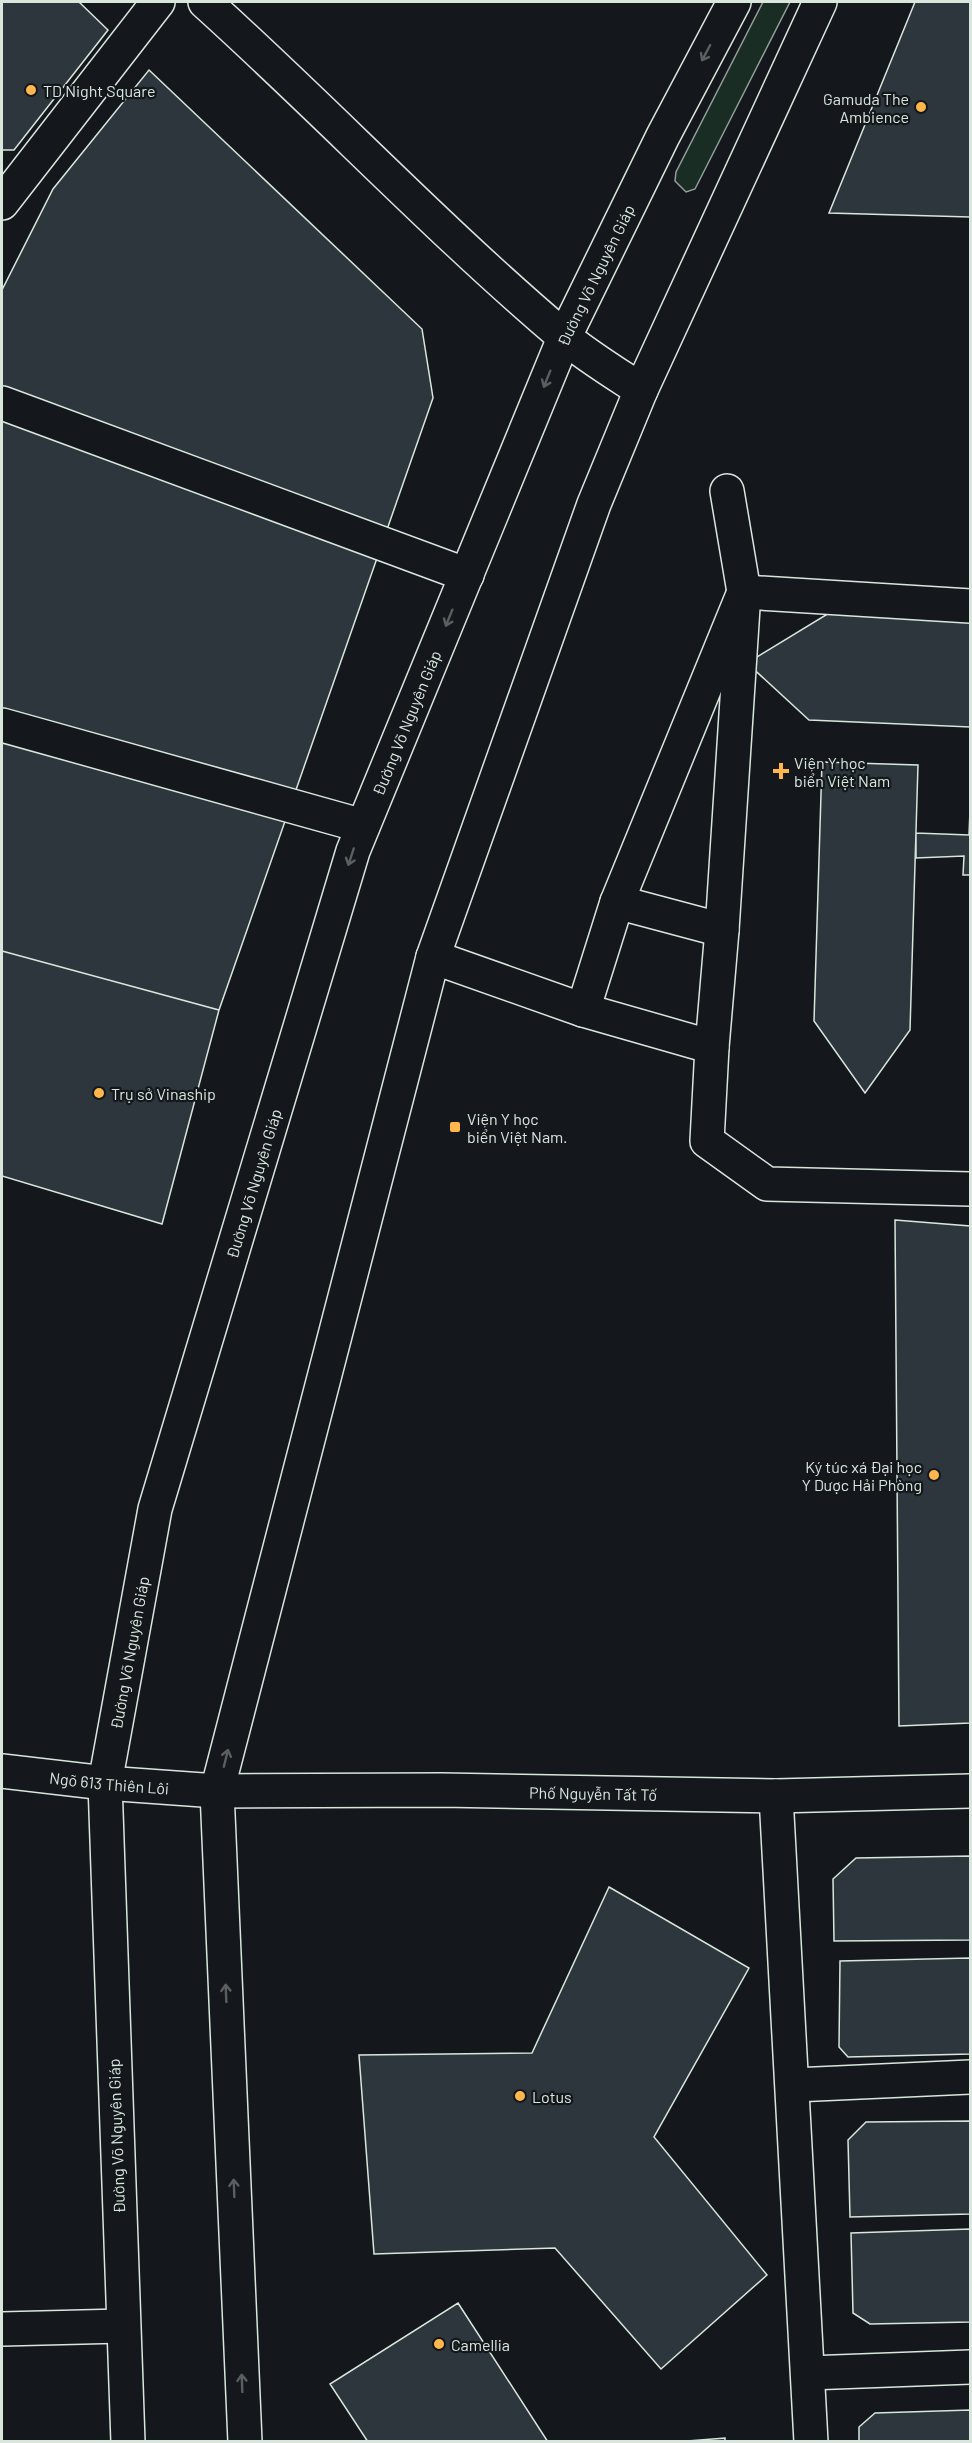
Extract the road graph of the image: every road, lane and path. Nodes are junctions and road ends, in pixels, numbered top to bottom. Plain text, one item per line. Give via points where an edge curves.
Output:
1 (158, 2) edge
2 (205, 2) edge
3 (734, 2) edge
4 (820, 2) edge
5 (2, 203) edge
6 (564, 338) junction
7 (641, 390) junction
8 (2, 403) edge
9 (728, 491) dead end
10 (466, 575) junction
11 (744, 592) junction
12 (970, 606) edge
13 (2, 725) edge
14 (363, 826) junction
15 (617, 902) junction
16 (722, 930) junction
17 (433, 957) junction
18 (583, 1010) junction
19 (712, 1047) junction
20 (970, 1189) edge
21 (2, 1771) edge
22 (105, 1783) junction
23 (217, 1791) junction
24 (970, 1791) edge
25 (776, 1796) junction
26 (970, 2078) edge
27 (794, 2085) junction
28 (122, 2326) junction
29 (2, 2329) edge
30 (970, 2367) edge
31 (808, 2373) junction
32 (128, 2442) edge
33 (245, 2442) edge
34 (811, 2442) edge

1 - 5 main road
2 - 6 main road
3 -> 6 main road, Đường Võ Nguyên Giáp
4 - 7 main road
6 - 7 main road
6 -> 10 main road, Đường Võ Nguyên Giáp
7 - 17 main road via 594,504
8 - 10 main road
9 - 11 main road
10 -> 14 main road, Đường Võ Nguyên Giáp
11 - 12 main road
11 - 15 main road
11 - 16 main road
13 - 14 main road
14 -> 22 main road, Đường Võ Nguyên Giáp via 155,1509
15 - 16 main road
15 - 18 main road
16 - 19 main road
17 - 18 main road
23 -> 17 main road
18 - 19 main road
19 - 20 main road via 707,1141 767,1184
21 - 22 main road, Ngõ 613 Thiên Lôi
22 - 23 main road, Ngõ 613 Thiên Lôi
22 - 28 main road, Đường Võ Nguyên Giáp
23 - 25 main road, Phố Nguyễn Tất Tố via 442,1790
33 -> 23 main road
24 - 25 main road, Phố Nguyễn Tất Tố
25 - 27 main road
26 - 27 main road
27 - 31 main road
28 - 29 main road
28 - 32 main road, Đường Võ Nguyên Giáp
30 - 31 main road
31 - 34 main road

